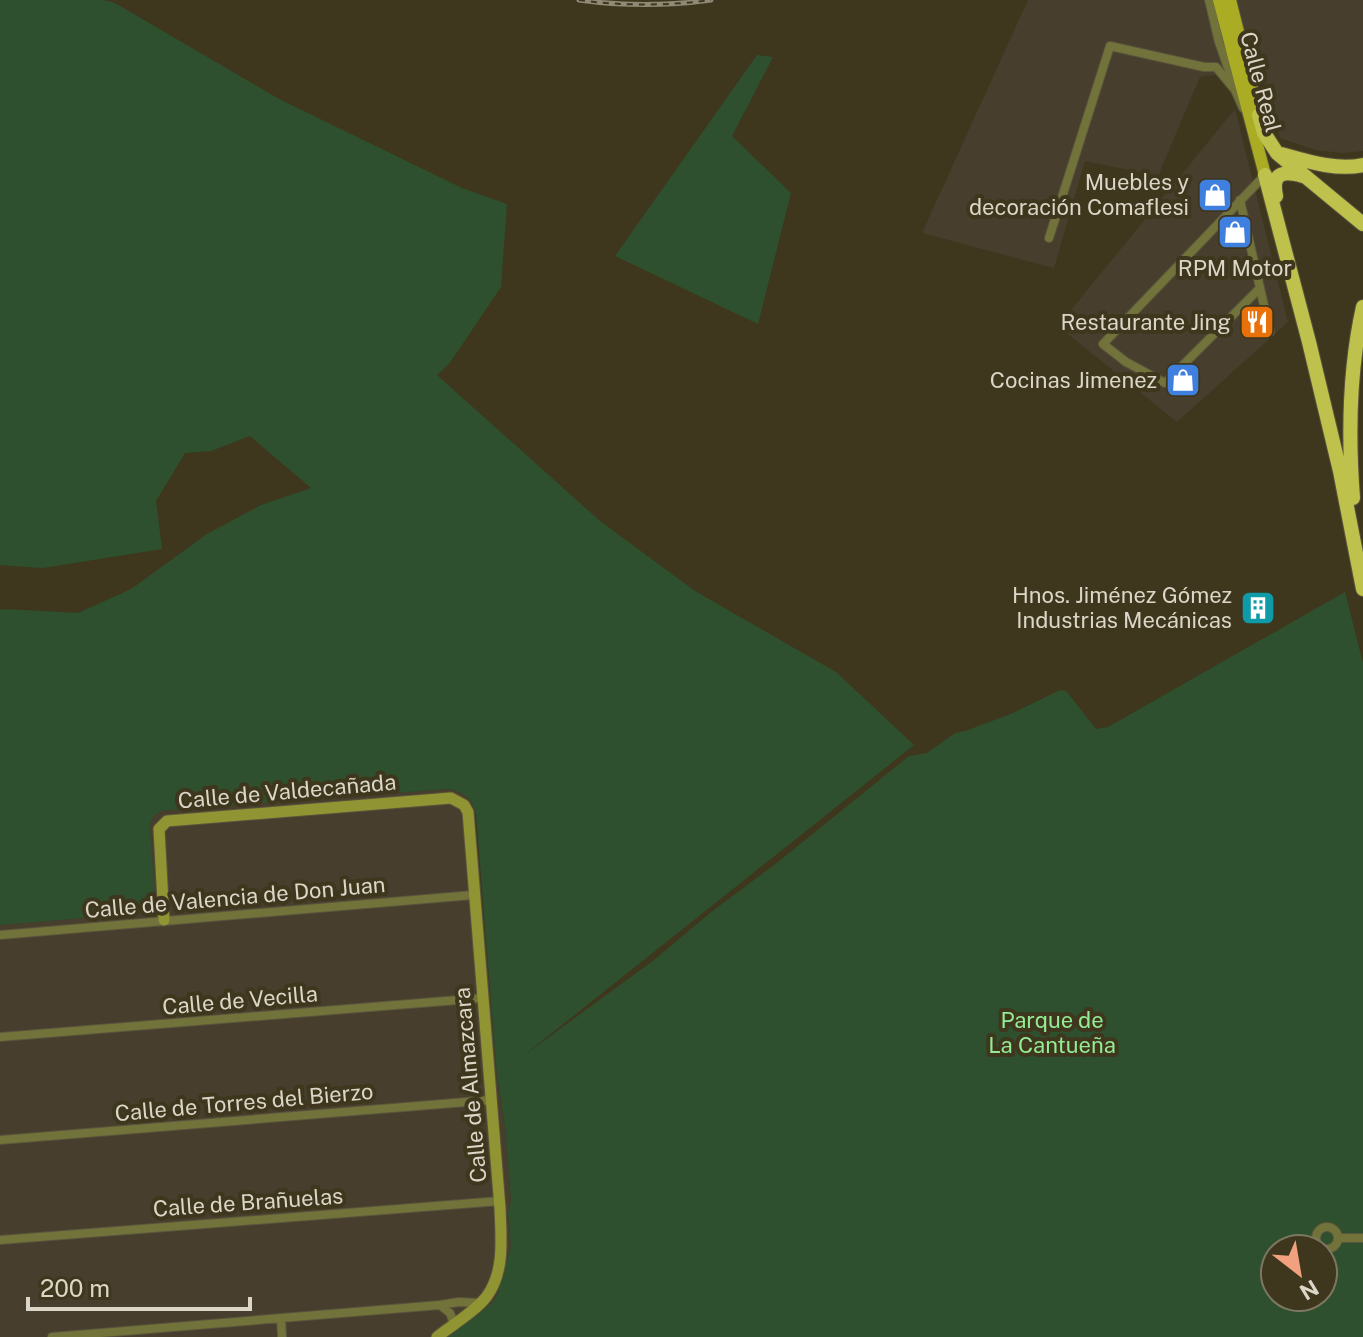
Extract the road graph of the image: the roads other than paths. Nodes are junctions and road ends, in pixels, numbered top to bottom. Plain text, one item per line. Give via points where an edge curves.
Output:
1 (1209, 0) edge
2 (1219, 0) edge
3 (1230, 0) edge
4 (1219, 42) junction
5 (1204, 67) junction
6 (1235, 90) junction
7 (1256, 122) junction
8 (1277, 153) junction
9 (1363, 165) edge
10 (1265, 175) junction
11 (1304, 176) junction
12 (1240, 200) junction
13 (1363, 224) edge
14 (1049, 238) dead end
15 (1292, 274) junction
16 (1260, 288) junction
17 (1363, 307) edge
18 (1270, 332) dead end
19 (1363, 580) edge
20 (1363, 589) edge
21 (464, 805) joint
22 (473, 895) junction
23 (164, 920) junction
24 (0, 935) edge
25 (483, 998) junction
26 (0, 1037) edge
27 (491, 1100) junction
28 (0, 1140) edge
29 (500, 1201) junction
30 (1339, 1238) dead end
31 (1363, 1238) edge
32 (0, 1240) edge
33 (480, 1303) junction
34 (440, 1305) junction
35 (281, 1318) junction
36 (454, 1324) junction
37 (52, 1337) edge
38 (282, 1337) edge
39 (437, 1337) edge

1 - 4 street
2 - 7 main road, Calle Real
3 - 7 main road, Calle Real
4 - 5 street via 1217,57
4 - 6 street
5 - 6 street via 1216,67
5 - 14 street via 1110,46
6 - 7 street
7 - 8 highway
7 - 10 main road, Calle Real
8 - 9 highway via 1322,164
8 - 11 highway
10 - 12 street
10 - 15 highway
11 - 13 highway
11 - 15 highway via 1288,172 1276,179
12 - 16 street
12 - 16 street via 1103,344 1165,383
15 - 20 highway
16 - 18 street
17 - 19 highway via 1349,426
21 - 22 street, Calle de Almazcara
21 - 23 street, Calle de Valdecañada via 451,798 167,821 159,829
22 - 23 street, Calle de Valencia de Don Juan
22 - 25 street, Calle de Almazcara
23 - 24 street, Calle de Valencia de Don Juan
25 - 26 street, Calle de Vecilla
25 - 27 street, Calle de Almazcara
27 - 28 street, Calle de Torres del Bierzo
27 - 29 street, Calle de Almazcara
29 - 32 street, Calle de Brañuelas
29 - 33 street, Calle de Almazcara via 501,1257
30 - 31 street
33 - 34 street
33 - 36 street, Calle de Almazcara
34 - 35 street
34 - 36 street
35 - 37 street
35 - 38 street
36 - 39 street, Calle de Almazcara

